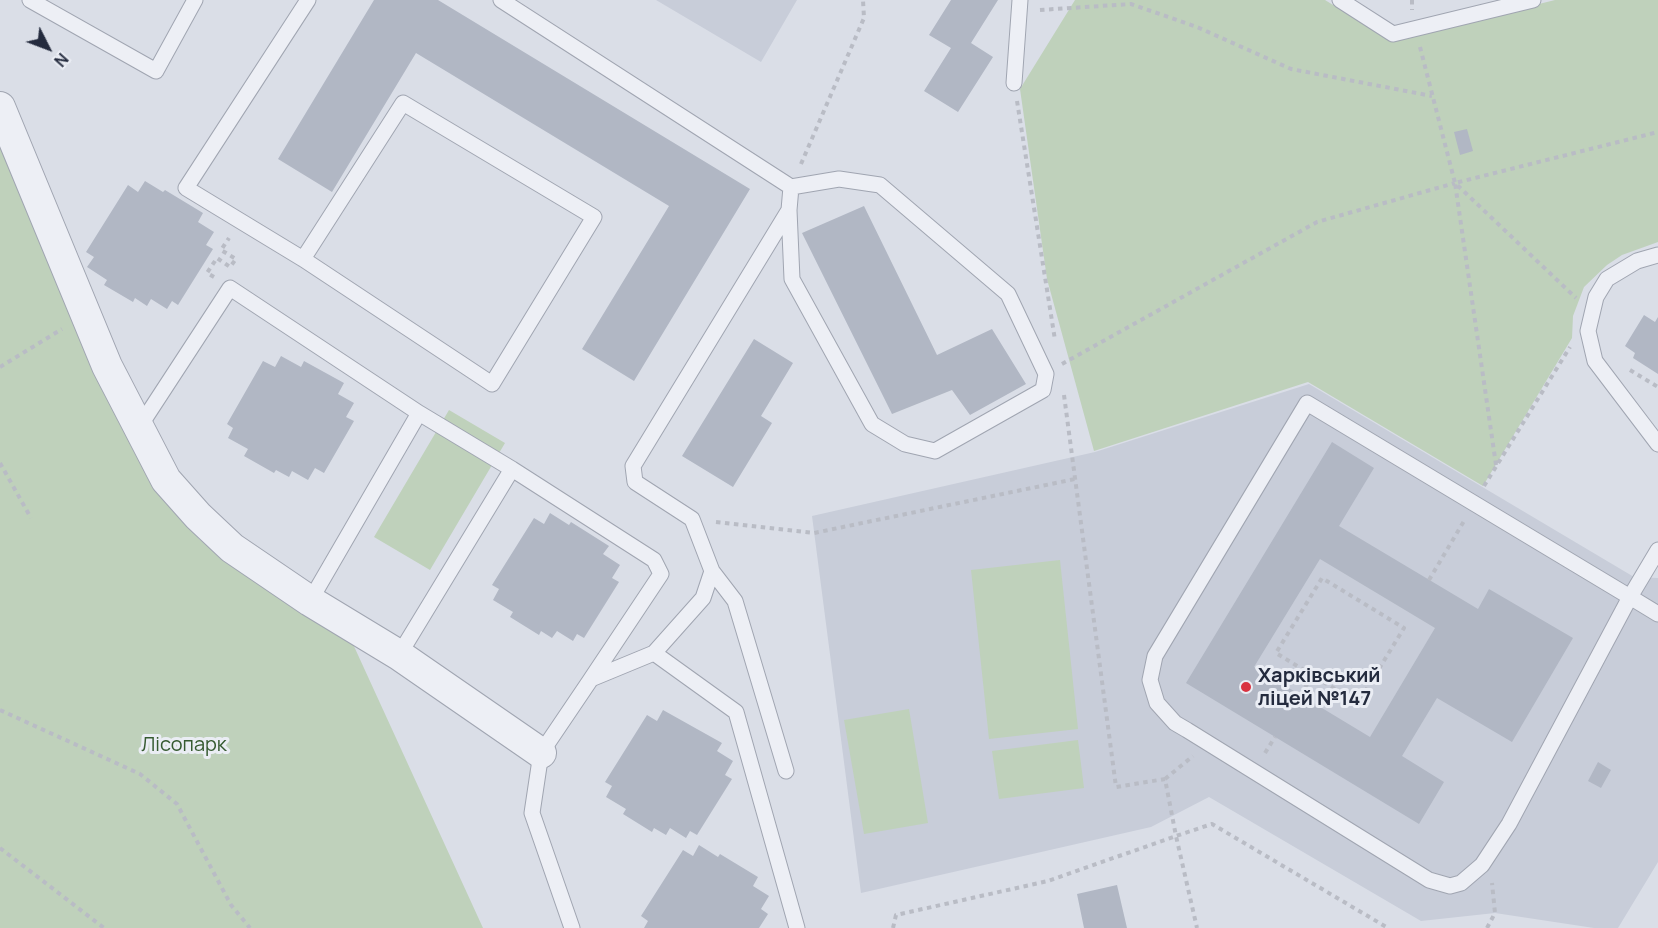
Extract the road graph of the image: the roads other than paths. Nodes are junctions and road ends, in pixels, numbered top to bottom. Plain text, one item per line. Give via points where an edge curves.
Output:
1 (30, 0) edge
2 (195, 0) edge
3 (308, 0) edge
4 (501, 0) edge
5 (1340, 0) edge
6 (1533, 0) edge
7 (1019, 6) edge
8 (1014, 83) road end
9 (0, 107) edge
10 (791, 187) junction
11 (789, 210) junction
12 (1658, 255) edge
13 (303, 259) junction
14 (420, 413) junction
15 (138, 429) junction
16 (1658, 444) edge
17 (512, 469) junction
18 (1658, 550) edge
19 (712, 571) junction
20 (1630, 597) junction
21 (310, 601) junction
22 (1658, 614) edge
23 (654, 653) junction
24 (399, 655) junction
25 (591, 680) junction
26 (541, 753) junction
27 (786, 771) dead end
28 (572, 928) edge
29 (797, 928) edge

1 - 2 lane via 156,71
3 - 13 lane via 186,188
4 - 10 lane
5 - 6 lane via 1393,34
7 - 8 lane
9 - 15 street via 106,366
10 - 11 lane
10 - 11 lane via 839,179 880,185 1008,294 1046,374 1043,390 936,452 905,444 873,424 792,279
11 - 19 lane via 633,466 635,482 692,519
12 - 16 lane via 1637,261 1607,279 1591,312 1588,340 1595,361
13 - 13 lane via 403,103 594,217 492,384
14 - 15 lane via 230,288
14 - 17 lane
14 - 21 lane
15 - 21 street via 166,480 198,516 232,548
17 - 24 lane
17 - 25 lane via 654,560 661,574
18 - 20 lane
19 - 23 lane via 703,598
19 - 27 lane via 735,601
20 - 20 lane via 1509,824 1472,876 1461,884 1435,882 1208,744 1175,723 1153,692 1151,668 1155,656 1307,403
20 - 22 lane
21 - 24 street
23 - 25 lane
23 - 29 lane via 736,712
24 - 26 street
25 - 26 lane
26 - 28 lane via 532,813

